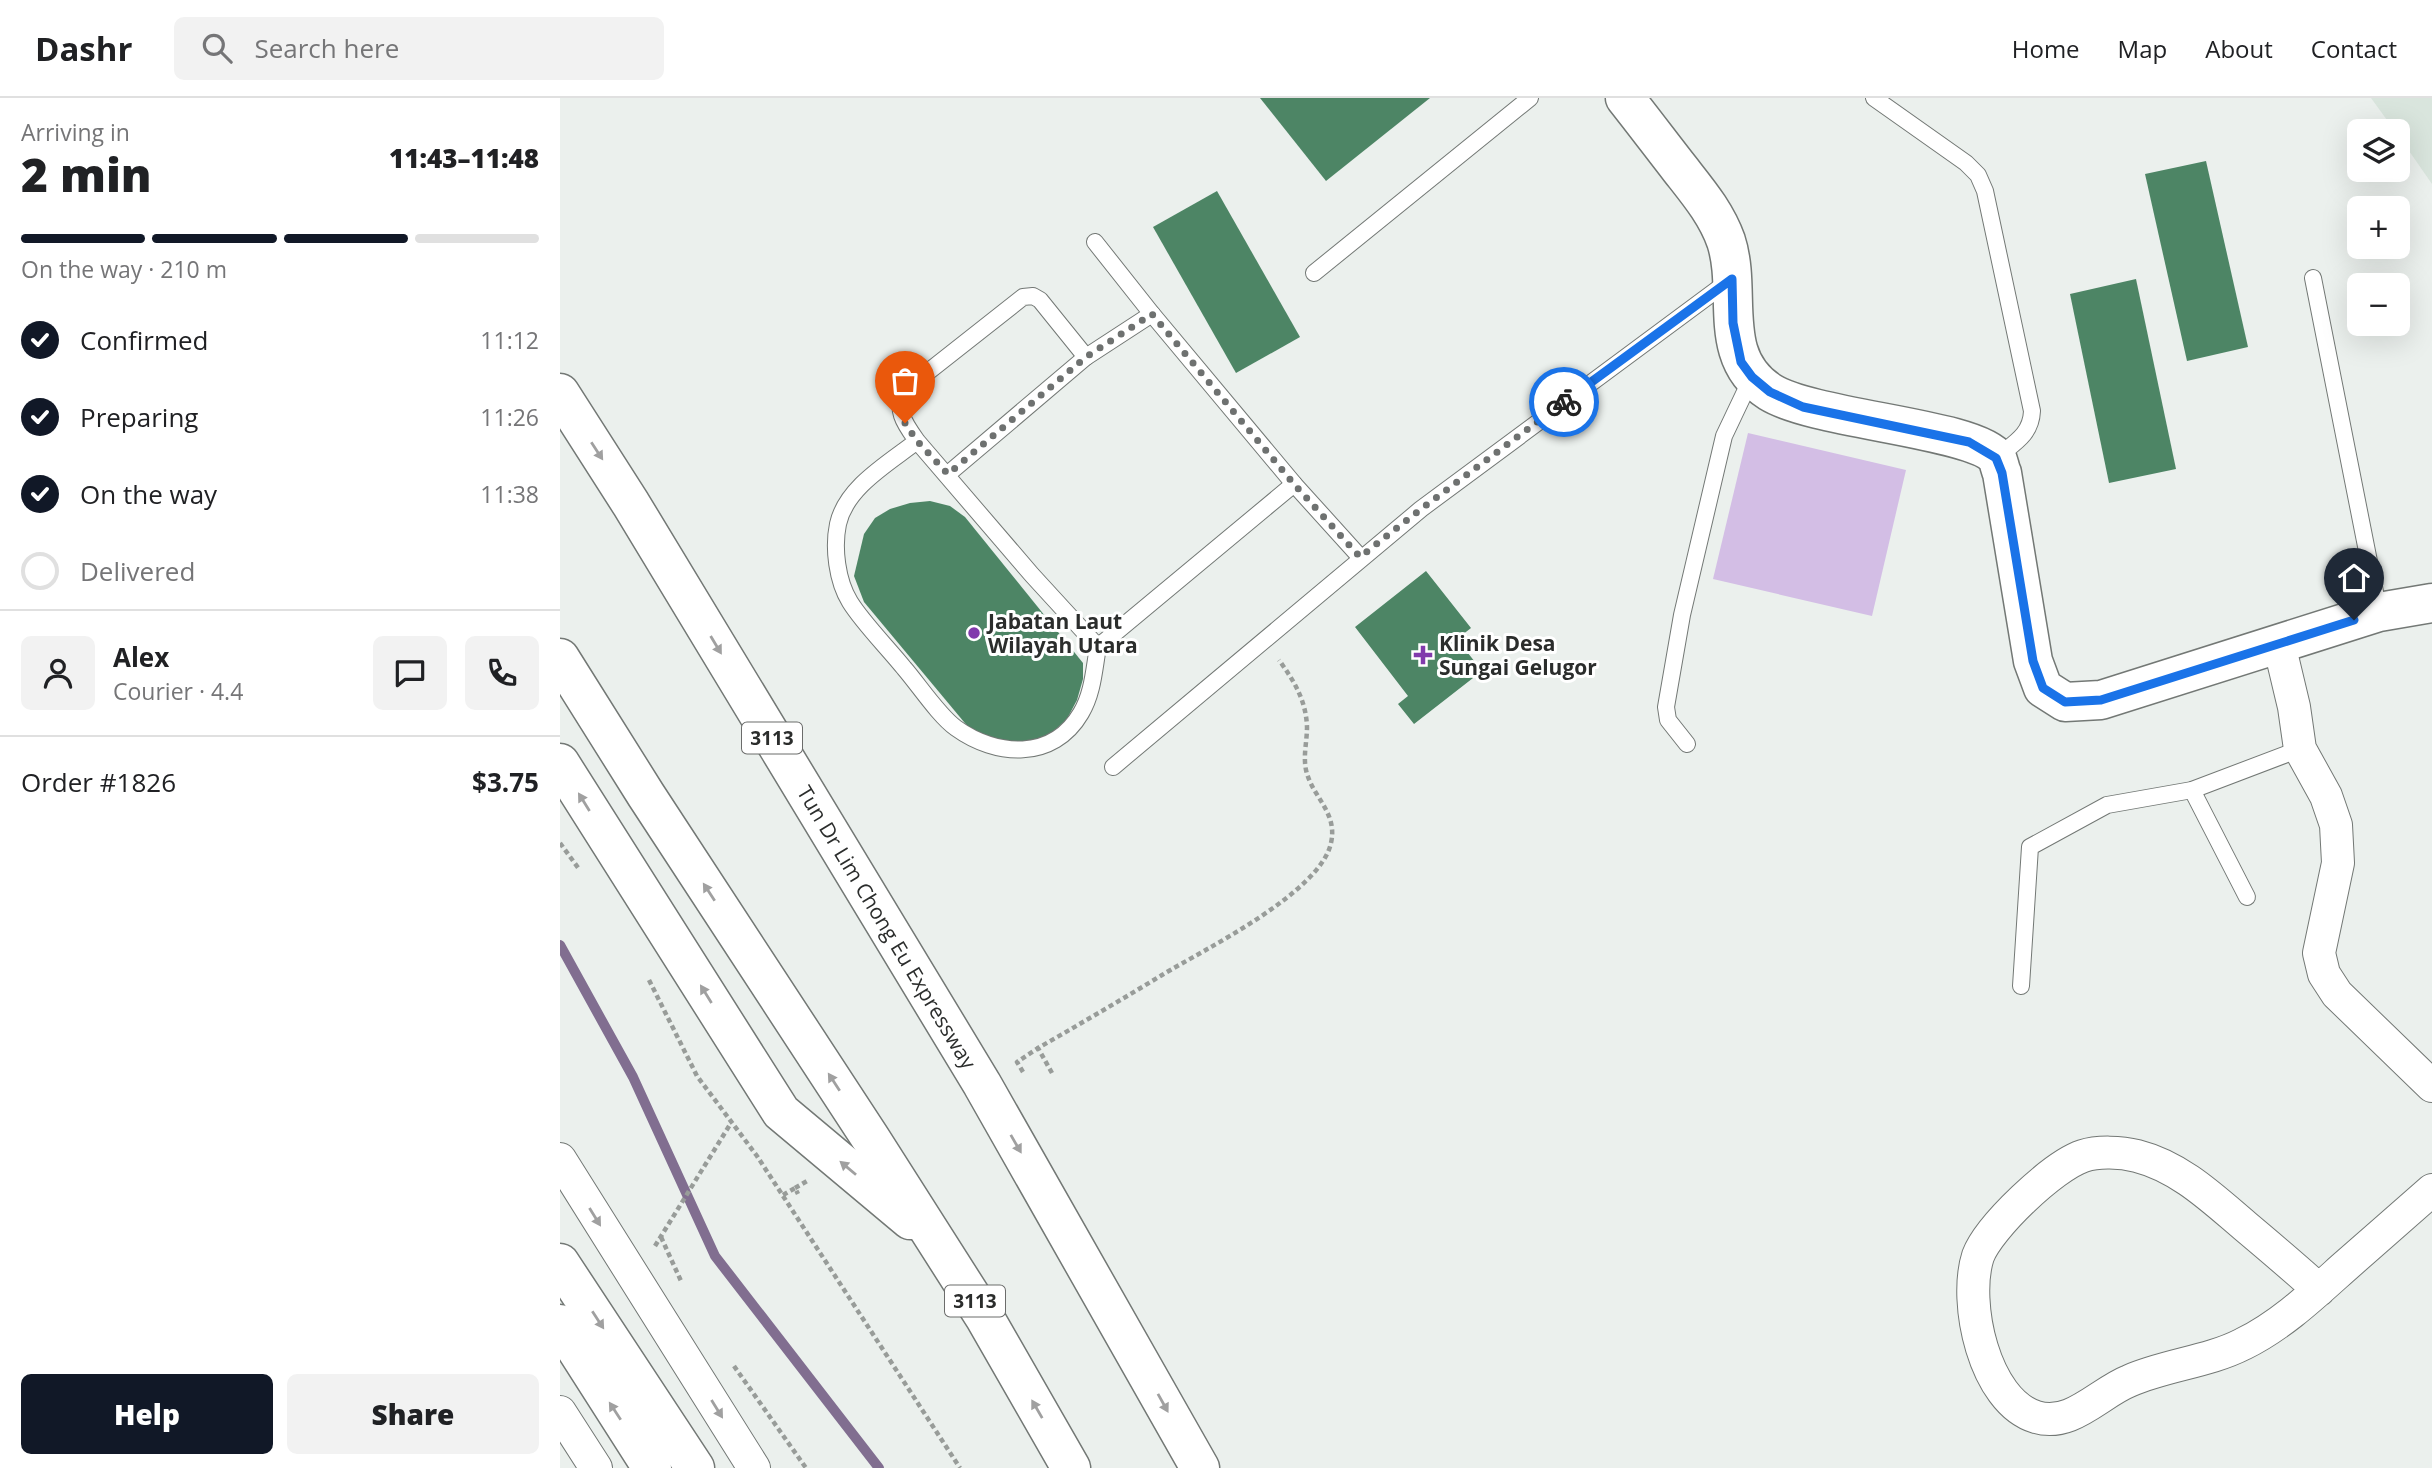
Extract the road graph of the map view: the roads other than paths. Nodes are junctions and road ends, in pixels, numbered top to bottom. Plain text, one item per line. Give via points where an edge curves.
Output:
1 (1530, 98) edge
2 (1625, 98) edge
3 (1874, 98) edge
4 (1095, 242) dead end
5 (1314, 273) dead end
6 (2313, 278) dead end
7 (1732, 279) junction
8 (1152, 314) junction
9 (1086, 357) junction
10 (1752, 377) junction
11 (560, 393) edge
12 (917, 441) junction
13 (1996, 458) junction
14 (948, 474) junction
15 (1294, 484) junction
16 (1360, 557) junction
17 (2432, 603) edge
18 (2379, 612) junction
19 (2279, 644) junction
20 (1098, 646) junction
21 (560, 658) edge
22 (1687, 744) dead end
23 (2300, 749) junction
24 (560, 763) edge
25 (1113, 767) dead end
26 (2193, 790) junction
27 (2247, 897) dead end
28 (2021, 986) dead end
29 (2432, 1086) edge
30 (560, 1159) edge
31 (2432, 1190) edge
32 (938, 1244) junction
33 (560, 1263) edge
34 (2319, 1290) junction
35 (560, 1324) edge
36 (560, 1412) edge
37 (596, 1468) edge
38 (652, 1468) edge
39 (695, 1468) edge
40 (754, 1468) edge
41 (1071, 1468) edge
42 (1200, 1468) edge

1 - 5 lane
2 - 7 main road via 1711,209 1725,240
3 - 13 lane via 1966,163 1985,191 2032,411 2027,433
4 - 8 lane
6 - 18 lane
7 - 10 main road via 1736,345
7 - 16 lane
8 - 9 lane
8 - 15 lane
9 - 12 lane via 1040,300 1023,297 905,390 899,410
9 - 14 lane
10 - 13 main road via 1770,392 1803,407 1969,442
10 - 22 lane via 1724,436 1675,654 1666,707 1668,720
11 -> 42 main road, Tun Dr Lim Chong Eu Expressway / 3113 via 982,1084
12 - 14 lane
12 - 20 lane via 867,480 846,504 838,525 837,566 849,601 953,726 977,742 1001,750 1025,750 1054,740 1081,714 1091,691
13 - 19 main road via 2033,661 2043,688 2065,702 2101,700
14 - 20 lane
15 - 16 lane
15 - 20 lane
16 - 25 lane
17 - 18 main road
18 - 19 main road
19 - 23 street
32 -> 21 main road, 3113
23 - 26 lane
23 - 29 street via 2336,825 2338,863 2319,953 2324,974 2337,994
32 -> 24 main road via 781,1112
26 - 27 lane
26 - 28 lane via 2107,805 2030,847
30 -> 40 street
31 - 34 street
41 -> 32 main road, 3113
33 -> 39 main road
34 - 34 street via 2241,1346 2128,1381 2057,1419 2018,1409 2004,1395 1990,1370 1973,1311 1972,1280 1979,1254 1999,1224 2053,1172 2083,1156 2108,1153 2136,1155 2197,1185
38 -> 35 main road
36 - 37 street

